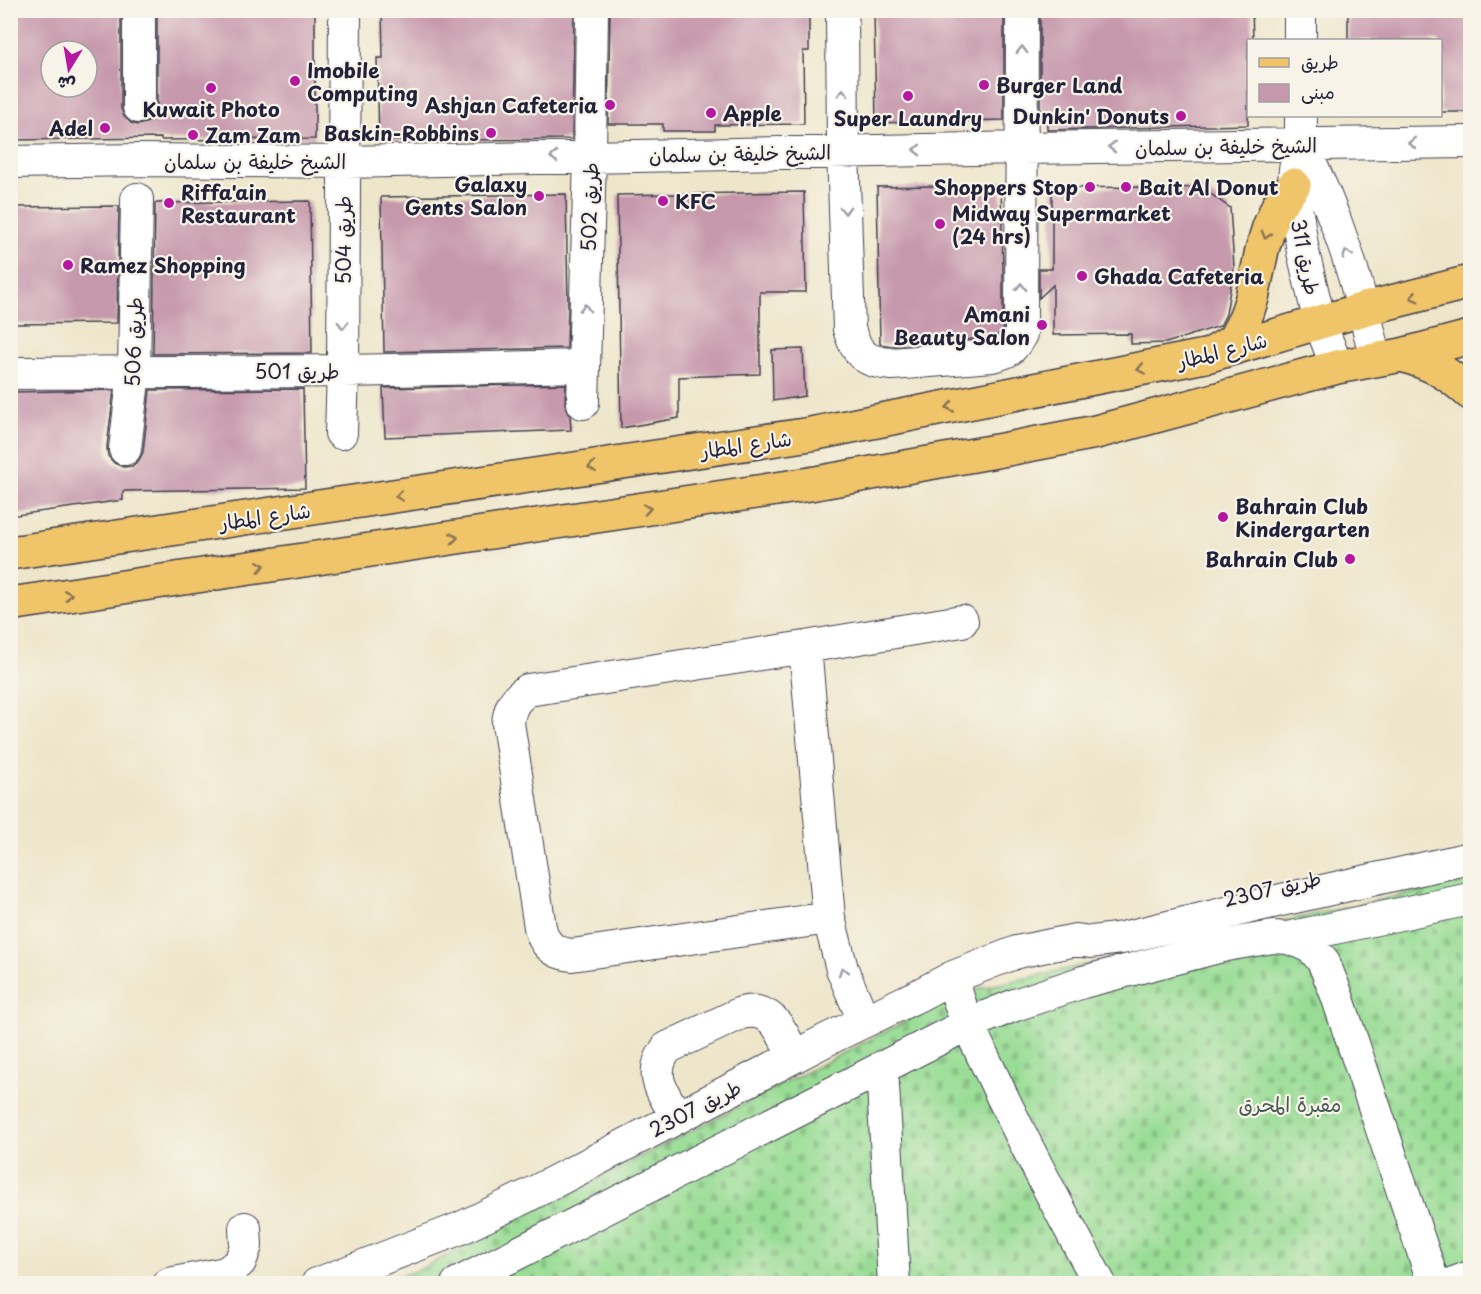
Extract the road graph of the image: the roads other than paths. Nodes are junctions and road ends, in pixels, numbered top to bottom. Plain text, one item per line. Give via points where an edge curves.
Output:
1 (139, 10) edge
2 (345, 10) edge
3 (592, 10) edge
4 (842, 10) edge
5 (1022, 10) edge
6 (1300, 10) edge
7 (1300, 39) edge
8 (139, 107) dead end
9 (1301, 130) edge
10 (1470, 142) edge
11 (1022, 147) junction
12 (843, 151) junction
13 (590, 156) junction
14 (10, 162) edge
15 (344, 162) junction
16 (1294, 185) junction
17 (137, 199) dead end
18 (1470, 282) edge
19 (1364, 309) junction
20 (1320, 323) junction
21 (1470, 337) edge
22 (1210, 355) junction
23 (1389, 357) junction
24 (584, 366) junction
25 (1337, 367) junction
26 (343, 371) junction
27 (134, 372) junction
28 (10, 373) edge
29 (1470, 393) edge
30 (583, 403) dead end
31 (341, 432) dead end
32 (124, 449) dead end
33 (10, 553) edge
34 (10, 604) edge
35 (962, 621) dead end
36 (805, 647) junction
37 (1470, 844) edge
38 (1470, 858) edge
39 (1470, 899) edge
40 (829, 918) junction
41 (1288, 938) junction
42 (1076, 940) junction
43 (952, 977) junction
44 (864, 1022) junction
45 (968, 1024) junction
46 (794, 1058) junction
47 (882, 1067) junction
48 (677, 1117) junction
49 (245, 1228) dead end
50 (1470, 1277) edge
51 (169, 1284) edge
52 (317, 1284) edge
53 (457, 1284) edge
54 (894, 1284) edge
55 (1100, 1284) edge
56 (1434, 1284) edge
57 (1451, 1284) edge

1 - 8 street
2 - 15 street, طريق 504
3 - 13 street, طريق 502
12 -> 4 street
11 -> 5 street
6 - 7 street
10 -> 9 street, الشيخ خليفة بن سلمان
9 -> 11 street, الشيخ خليفة بن سلمان
9 - 16 street, طريق 311
19 -> 9 street, طريق 311
11 -> 12 street, الشيخ خليفة بن سلمان
12 -> 11 street via 849,329 853,344 863,356 877,363 892,364 992,356 1007,353 1016,344 1021,334
12 - 13 street, الشيخ خليفة بن سلمان
13 -> 15 street, الشيخ خليفة بن سلمان
24 -> 13 street, طريق 502
14 - 15 street, الشيخ خليفة بن سلمان
15 -> 26 street, طريق 504
16 - 20 street, طريق 311 via 1303,252
16 -> 22 main road via 1269,226 1245,319 1234,340
17 - 27 street, طريق 506
18 -> 19 main road, شارع المطار
19 - 20 main road, شارع المطار
19 - 23 street, طريق 311
20 - 22 main road, شارع المطار
20 - 25 street, طريق 311
21 - 23 main road
22 -> 33 main road, شارع المطار via 811,434
23 - 25 main road
23 - 29 main road via 1428,363
24 - 26 street, طريق 501
24 - 30 street, طريق 502
34 -> 25 main road via 810,484 979,454 1096,432
26 - 27 street, طريق 501
26 - 31 street, طريق 504
27 - 28 street, طريق 501
27 - 32 street, طريق 506
35 - 36 street
36 - 40 street
36 - 40 street via 528,690 513,703 508,723 540,927 546,944 554,950 572,954
37 - 42 street, طريق 2307 via 1116,922
38 - 42 street, طريق 2307 via 1122,938
39 - 41 street
44 -> 40 street via 842,969
41 - 45 street via 1226,945 1142,966 1083,982
41 - 56 street via 1314,950 1323,961
42 - 43 street, طريق 2307 via 1017,952
43 - 44 street, طريق 2307
43 - 45 street
44 - 46 street, طريق 2307
45 - 47 street
45 - 55 street via 1048,1189
46 - 48 street, طريق 2307
46 - 48 street via 771,1017 753,1011 667,1048 657,1076
47 - 53 street
47 - 54 street
48 - 52 street, طريق 2307 via 461,1228
49 - 51 street via 246,1246 240,1262 226,1272
50 - 57 street

